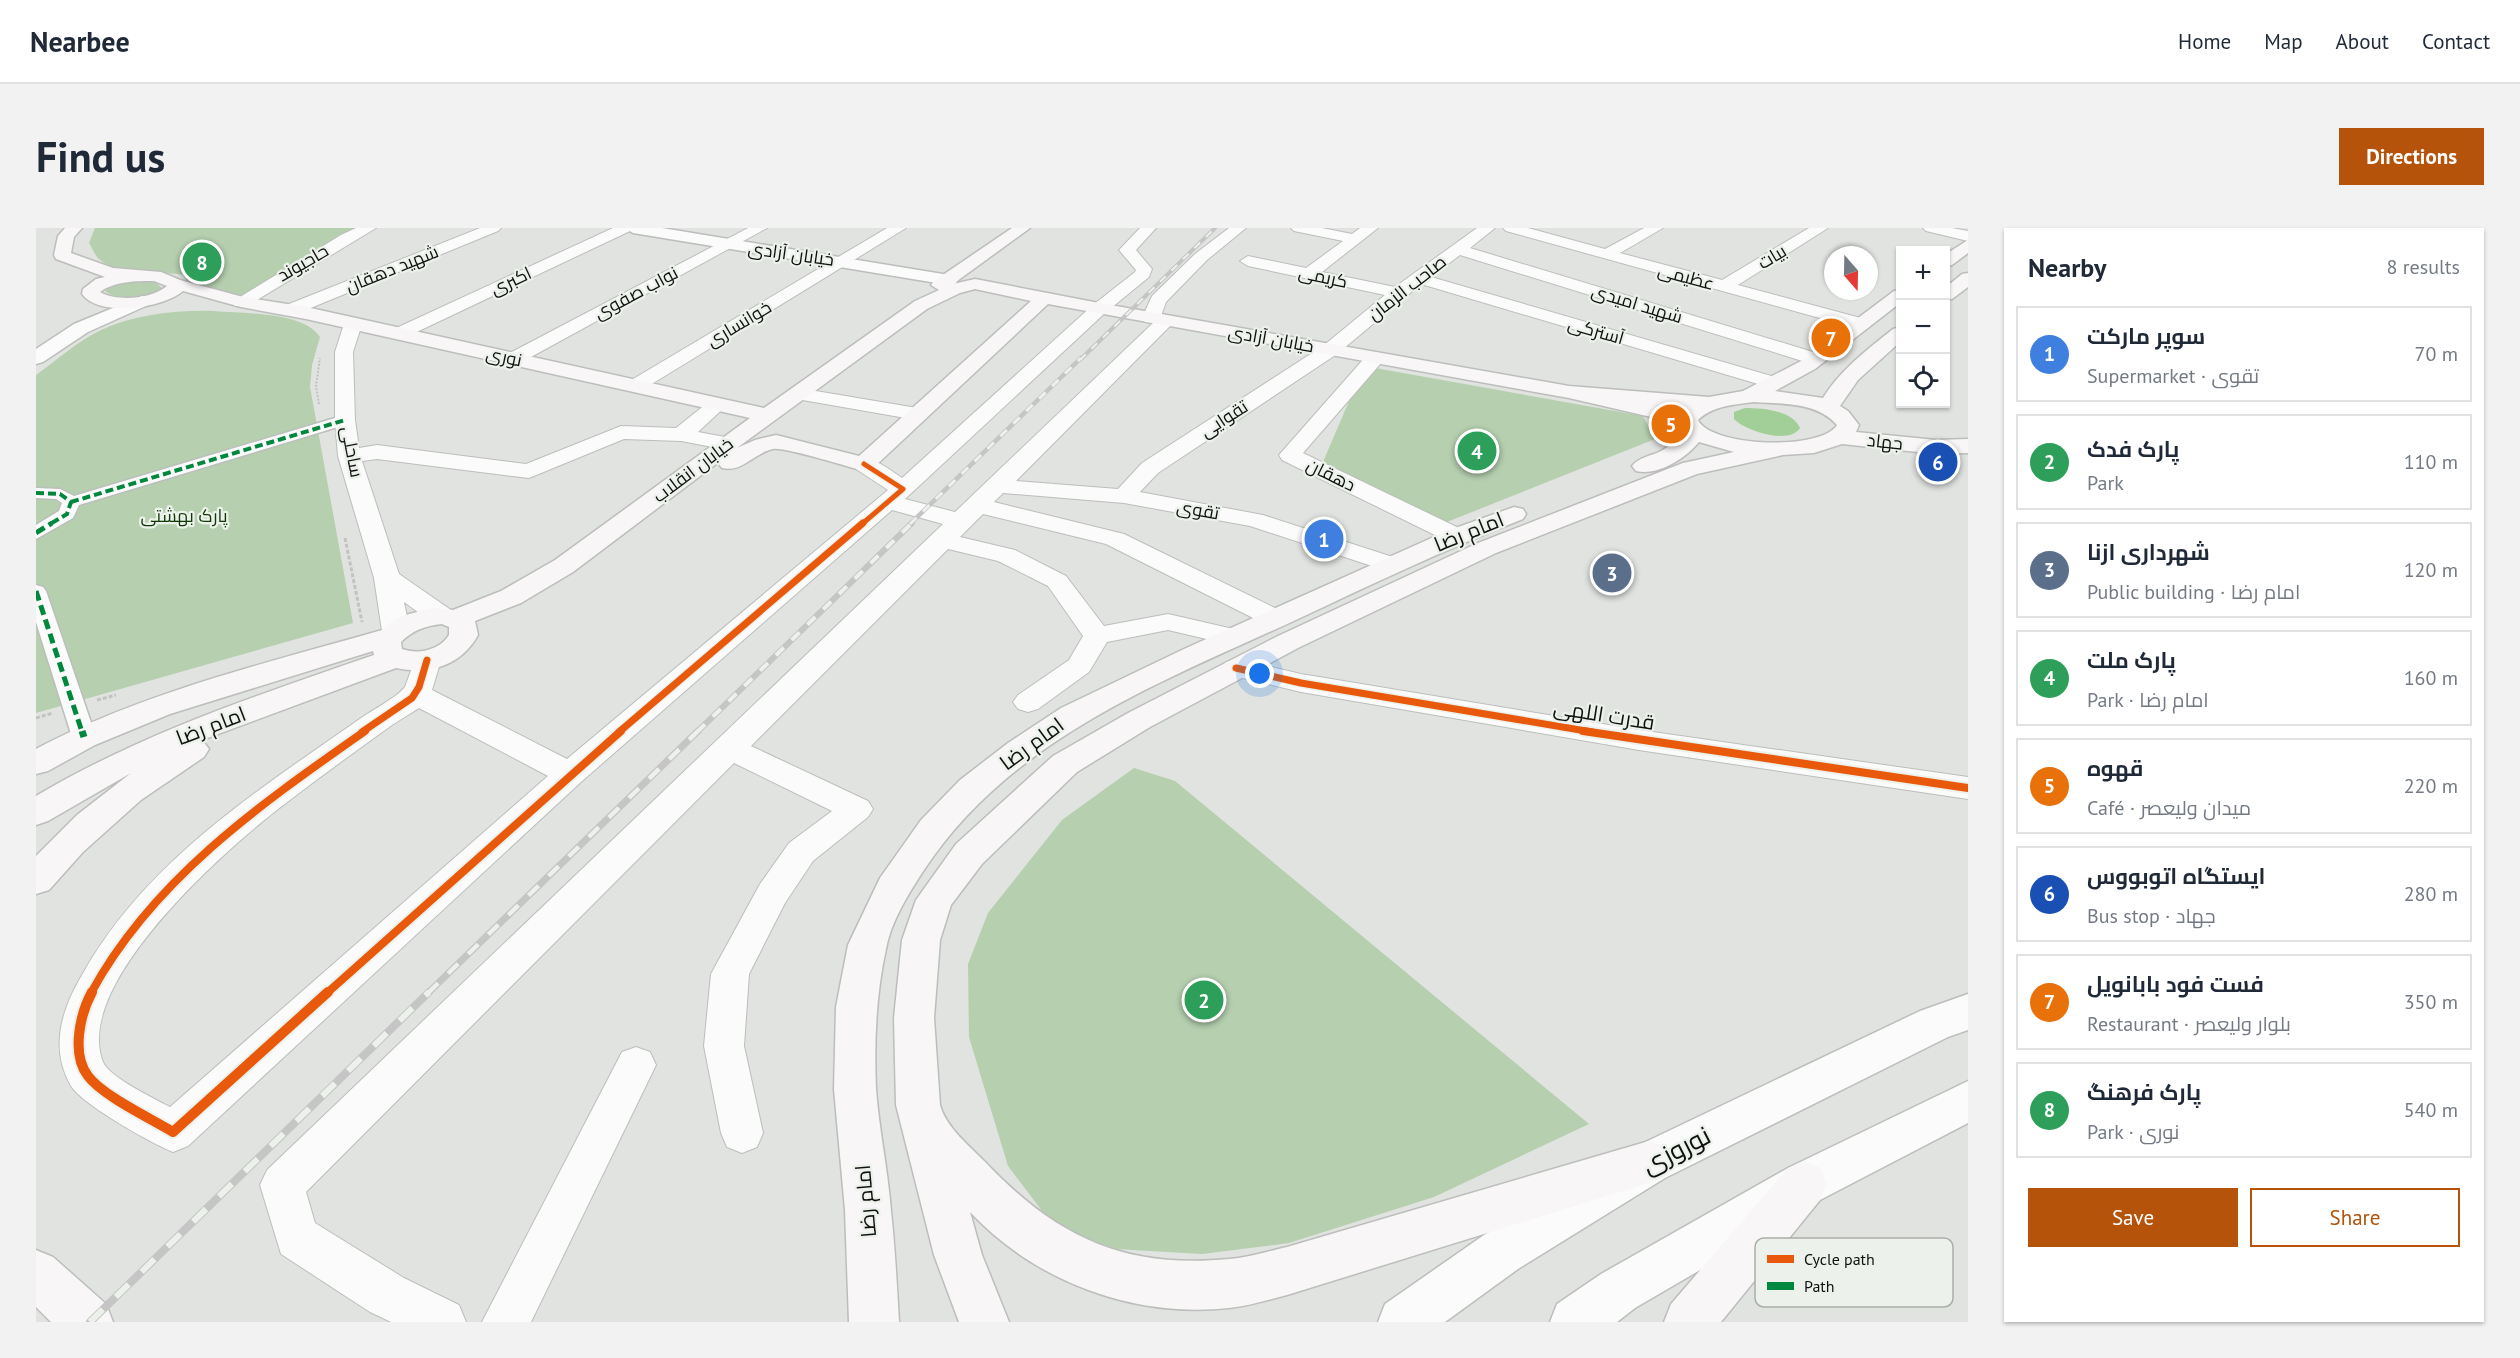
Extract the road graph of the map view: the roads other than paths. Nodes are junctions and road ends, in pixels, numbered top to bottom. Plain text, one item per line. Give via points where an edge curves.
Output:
1 (74, 228) edge
2 (368, 228) edge
3 (493, 228) edge
4 (625, 228) edge
5 (633, 228) edge
6 (759, 228) edge
7 (898, 228) edge
8 (1022, 228) edge
9 (1148, 228) edge
10 (1238, 228) edge
11 (1299, 228) edge
12 (1370, 228) edge
13 (1487, 228) edge
14 (1511, 228) edge
15 (1655, 228) edge
16 (1820, 228) edge
17 (1931, 228) edge
18 (1968, 236) edge
19 (1355, 239) junction
20 (726, 245) junction
21 (1968, 245) edge
22 (1457, 249) junction
23 (993, 250) junction
24 (62, 255) junction
25 (1605, 255) junction
26 (1950, 258) edge
27 (1248, 261) dead end
28 (843, 262) junction
29 (1309, 274) junction
30 (142, 276) junction
31 (1418, 278) junction
32 (1968, 278) edge
33 (949, 279) junction
34 (177, 284) junction
35 (975, 284) junction
36 (1723, 287) junction
37 (1398, 293) junction
38 (1950, 293) edge
39 (93, 294) junction
40 (1044, 298) junction
41 (1896, 298) edge
42 (146, 300) junction
43 (240, 302) junction
44 (921, 305) junction
45 (1099, 309) junction
46 (290, 310) junction
47 (1158, 319) junction
48 (352, 324) junction
49 (1862, 324) junction
50 (81, 328) junction
51 (398, 334) junction
52 (1896, 336) edge
53 (1330, 350) junction
54 (36, 358) edge
55 (1375, 358) junction
56 (513, 359) junction
57 (1812, 362) junction
58 (1850, 376) junction
59 (1775, 383) junction
60 (635, 386) junction
61 (1569, 392) junction
62 (798, 394) junction
63 (1747, 397) junction
64 (1707, 403) junction
65 (718, 404) junction
66 (1828, 408) junction
67 (917, 414) junction
68 (767, 415) junction
69 (345, 420) junction
70 (1691, 425) junction
71 (1968, 428) edge
72 (1914, 430) junction
73 (1843, 431) junction
74 (681, 435) junction
75 (738, 446) junction
76 (1968, 446) edge
77 (1936, 447) junction
78 (1781, 449) junction
79 (349, 456) junction
80 (864, 464) junction
81 (1624, 482) junction
82 (36, 493) edge
83 (896, 496) junction
84 (1124, 496) junction
85 (71, 502) junction
86 (968, 513) junction
87 (36, 533) edge
88 (1456, 536) junction
89 (1393, 565) junction
90 (387, 578) junction
91 (36, 591) edge
92 (1274, 618) junction
93 (453, 625) junction
94 (1097, 636) junction
95 (394, 642) junction
96 (1234, 653) junction
97 (427, 660) junction
98 (416, 694) junction
99 (281, 699) junction
100 (1028, 702) dead end
101 (84, 737) junction
102 (728, 748) junction
103 (36, 749) edge
104 (36, 763) edge
105 (570, 774) junction
106 (1968, 788) edge
107 (36, 812) edge
108 (36, 880) edge
109 (1968, 1012) edge
110 (636, 1065) dead end
111 (1968, 1101) edge
112 (923, 1127) junction
113 (742, 1133) dead end
114 (1649, 1163) junction
115 (1804, 1184) junction
116 (1759, 1238) edge
117 (1755, 1243) edge
118 (442, 1322) edge
119 (506, 1322) edge
120 (873, 1322) edge
121 (984, 1322) edge
122 (1403, 1322) edge
123 (1575, 1322) edge
124 (1689, 1322) edge

1 - 24 main road via 66,236
2 - 43 street, حاجیوند
3 - 46 street, شهید دهقان
4 - 51 street, اکبری
5 - 20 street, خیابان آزادی
6 - 20 street, نواب صفوی
7 - 28 street, خوانساری
8 - 23 main road, خیابان انقلاب
9 - 45 street via 1127,250 1143,274
10 - 47 street via 1201,257 1158,300
11 - 19 street
12 - 19 street
13 - 22 street, صاحب الزمان
14 - 25 street, عظیمی
15 - 25 street
16 - 36 street, بیات
17 - 18 street
19 - 29 street
20 - 28 street, خیابان آزادی
20 - 56 street, نواب صفوی
21 - 26 main road
22 - 31 street, صاحب الزمان
22 - 57 street, شهید امیدی
23 - 33 main road, خیابان انقلاب
23 - 35 main road, خیابان انقلاب via 987,262 973,274
24 - 30 main road via 110,273
24 - 39 main road via 78,281
25 - 36 street, عظیمی
27 - 29 street, کریمی
28 - 33 street, خیابان آزادی
28 - 60 street, خوانساری
29 - 37 street, کریمی
30 - 34 main road
30 - 39 main road via 96,286
31 - 37 street, صاحب الزمان
31 - 59 street, آسترکی
32 - 38 main road
33 - 44 main road, خیابان انقلاب via 922,298
34 - 42 main road via 173,292
34 - 43 main road
35 - 40 main road, خیابان آزادی
35 - 44 main road, خیابان انقلاب via 958,287
36 - 49 street, عظیمی
37 - 53 street, صاحب الزمان
39 - 42 main road via 118,302
39 - 50 street
40 - 45 main road, خیابان آزادی
40 - 67 main road
41 - 49 main road
42 - 43 main road
42 - 50 street
43 - 46 main road, نوری
44 - 62 main road, خیابان انقلاب
45 - 47 main road, خیابان آزادی
45 - 83 street
46 - 48 main road, نوری
47 - 53 main road, خیابان آزادی
47 - 86 street
48 - 51 main road, نوری
48 - 69 street, ساحلی via 344,352
49 - 57 main road
50 - 54 street
51 - 56 main road, نوری
52 - 58 main road
53 - 55 main road, خیابان آزادی
53 - 84 street, تقوایی via 1150,468
55 - 61 main road, خیابان آزادی
55 - 88 street, دهقان via 1290,455
56 - 60 main road, نوری
57 - 58 main road
57 - 59 main road
58 - 66 main road
59 - 63 main road
60 - 65 main road, نوری
61 - 64 main road
61 - 70 main road
62 - 67 street
62 - 68 main road, خیابان انقلاب
63 - 64 main road
63 - 66 main road via 1782,398
64 - 70 main road via 1694,410
65 - 68 main road, نوری
65 - 74 street
66 - 73 main road via 1842,415
67 - 80 main road
68 - 75 main road, خیابان انقلاب
69 - 79 street, ساحلی
69 - 85 street
70 - 78 main road via 1724,443
70 - 81 main road via 1683,447
71 - 72 main road, جهاد
72 - 73 main road, جهاد
72 - 77 main road
73 - 77 main road, جهاد
73 - 78 main road via 1830,441
74 - 75 street
74 - 79 street via 621,432 529,471 377,452
75 - 80 main road via 776,442
75 - 93 main road, خیابان انقلاب via 553,592 519,613
76 - 77 main road, جهاد
78 - 81 main road
79 - 90 street, ساحلی
80 - 83 street
81 - 88 main road, امام رضا
81 - 96 main road, امام رضا via 1487,548
82 - 85 street via 60,495
83 - 86 street
83 - 105 street
84 - 86 street, تقوی
84 - 89 street, تقوی via 1255,520
85 - 87 street via 67,514
86 - 92 street via 1116,539
86 - 94 street via 1006,555 1057,581
86 - 102 street
88 - 89 main road, امام رضا
89 - 92 main road, امام رضا
90 - 93 street
90 - 95 street, ساحلی
91 - 101 street
92 - 96 main road, امام رضا
93 - 95 main road via 418,620
93 - 97 main road via 448,652
94 - 96 street, قدرت اللهی via 1168,622
94 - 100 street via 1079,666
95 - 97 main road via 405,662
95 - 99 main road, امام رضا
95 - 101 main road, امام رضا via 159,707
96 - 106 street, قدرت اللهی via 1301,683 1639,740
96 - 112 main road, امام رضا via 1139,720 1065,764 969,854 934,900 921,940 914,1018 918,1105
96 - 120 main road, امام رضا via 1133,683 1072,715 1019,751 972,788 933,829 894,888 867,945 856,1007 855,1089 868,1210
97 - 98 street
98 - 105 street
98 - 105 street via 234,827 126,935 82,1006 75,1034 77,1057 88,1076 174,1132
99 - 107 main road, امام رضا via 112,767
99 - 108 main road via 137,786 93,822
101 - 103 main road
101 - 104 main road, امام رضا
102 - 113 street via 857,809 801,852 772,894 729,974 724,1046
102 - 118 street via 282,1185 297,1238 387,1295
109 - 114 street, نوروزی via 1934,1024
110 - 119 street
111 - 115 street
112 - 114 main road via 983,1193 1019,1226 1050,1246 1091,1266 1173,1285 1229,1284 1287,1271
112 - 121 main road, امام رضا via 958,1255
114 - 122 street, نوروزی via 1501,1252
115 - 116 main road
115 - 123 street via 1618,1291
117 - 124 main road

